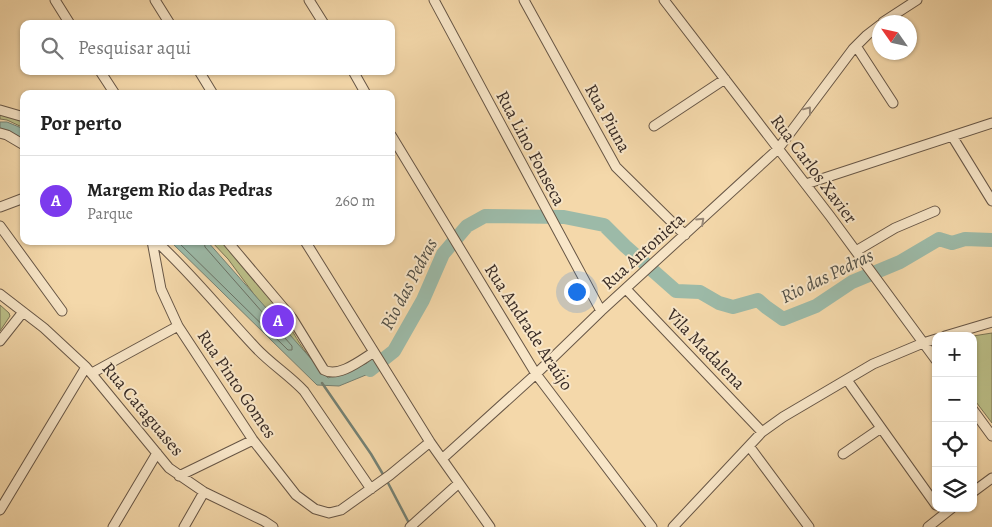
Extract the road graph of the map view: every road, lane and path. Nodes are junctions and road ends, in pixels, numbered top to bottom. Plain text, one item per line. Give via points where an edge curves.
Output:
1 (55, 0) edge
2 (155, 0) edge
3 (309, 0) edge
4 (434, 0) edge
5 (524, 0) edge
6 (664, 0) edge
7 (917, 0) edge
8 (894, 15) edge
9 (68, 20) edge
10 (168, 20) edge
11 (322, 20) edge
12 (872, 31) edge
13 (856, 46) junction
14 (103, 75) edge
15 (202, 75) edge
16 (355, 75) edge
17 (725, 79) junction
18 (112, 90) edge
19 (211, 90) edge
20 (364, 90) edge
21 (892, 103) dead end
22 (0, 110) edge
23 (20, 115) edge
24 (992, 123) edge
25 (654, 126) dead end
26 (0, 133) edge
27 (952, 136) junction
28 (395, 142) edge
29 (20, 143) edge
30 (778, 149) junction
31 (806, 184) junction
32 (20, 200) edge
33 (992, 201) edge
34 (0, 207) edge
35 (935, 211) dead end
36 (0, 226) edge
37 (685, 235) junction
38 (153, 245) edge
39 (160, 245) edge
40 (231, 245) edge
41 (307, 245) edge
42 (856, 251) junction
43 (626, 289) junction
44 (0, 294) edge
45 (62, 311) dead end
46 (601, 311) junction
47 (23, 312) junction
48 (992, 322) edge
49 (178, 326) junction
50 (958, 332) edge
51 (932, 340) edge
52 (0, 341) edge
53 (923, 343) junction
54 (375, 354) junction
55 (932, 355) edge
56 (89, 370) junction
57 (536, 374) junction
58 (847, 380) junction
59 (977, 415) edge
60 (881, 428) junction
61 (762, 432) junction
62 (992, 436) edge
63 (253, 440) junction
64 (430, 442) junction
65 (749, 446) junction
66 (157, 453) junction
67 (843, 454) dead end
68 (442, 458) junction
69 (179, 476) junction
70 (992, 478) edge
71 (459, 483) junction
72 (374, 487) junction
73 (977, 489) edge
74 (204, 492) junction
75 (932, 499) edge
76 (0, 510) edge
77 (941, 512) edge
78 (113, 527) edge
79 (184, 527) edge
80 (273, 527) edge
81 (410, 527) edge
82 (490, 527) edge
83 (652, 527) edge
84 (673, 527) edge
85 (809, 527) edge
86 (928, 527) edge

1 - 9 street
2 - 10 street
3 - 11 street
4 - 46 street, Rua Lino Fonseca
5 - 37 street, Rua Piuna via 616,167
6 - 17 street, Rua Carlos Xavier
7 - 8 street
12 - 13 street, Rua Antonieta
13 - 21 street
30 -> 13 street, Rua Antonieta
14 - 18 street
15 - 19 street
16 - 20 street
17 - 25 street
17 - 30 street, Rua Carlos Xavier
22 - 23 street
24 - 27 street
26 - 29 street
27 - 31 street
27 - 33 street
28 - 57 street, Rua Andrade Araújo
30 - 31 street, Rua Carlos Xavier
37 -> 30 street, Rua Antonieta
31 - 42 street, Rua Carlos Xavier
32 - 34 street
35 - 42 street via 901,225
36 - 45 street
37 - 43 street, Rua Antonieta
38 - 49 street, Rua Pinto Gomes via 161,289
39 - 72 street via 257,349 304,391
40 - 54 street via 292,318 324,370 334,372
41 - 54 street
42 - 53 street, Rua Carlos Xavier
43 - 46 street, Rua Antonieta
43 - 61 street, Vila Madalena
44 - 47 street, Rua Cataguases
46 - 57 street, Rua Antonieta
47 - 52 street
47 - 56 street, Rua Cataguases
48 - 50 street
49 - 56 street
49 - 63 street, Rua Pinto Gomes
51 - 53 street
53 - 55 street, Rua Carlos Xavier
53 - 58 street via 873,364
54 - 64 street
56 - 66 street, Rua Cataguases
56 - 76 street
57 - 68 street, Rua Antonieta
57 - 83 street, Rua Andrade Araújo
58 - 60 street
58 - 61 street
59 - 62 street
60 - 67 street
60 - 75 street
61 - 65 street
63 - 69 street
63 - 72 street, Rua Pinto Gomes via 296,495 321,512 341,510
64 - 68 street
64 - 72 street
65 - 84 street
65 - 85 street
66 - 69 street, Rua Cataguases
66 - 78 street
68 - 71 street
69 - 74 street, Rua Cataguases
70 - 73 street
71 - 81 street
71 - 82 street
74 - 79 street
74 - 80 street, Rua Cataguases
77 - 86 street

